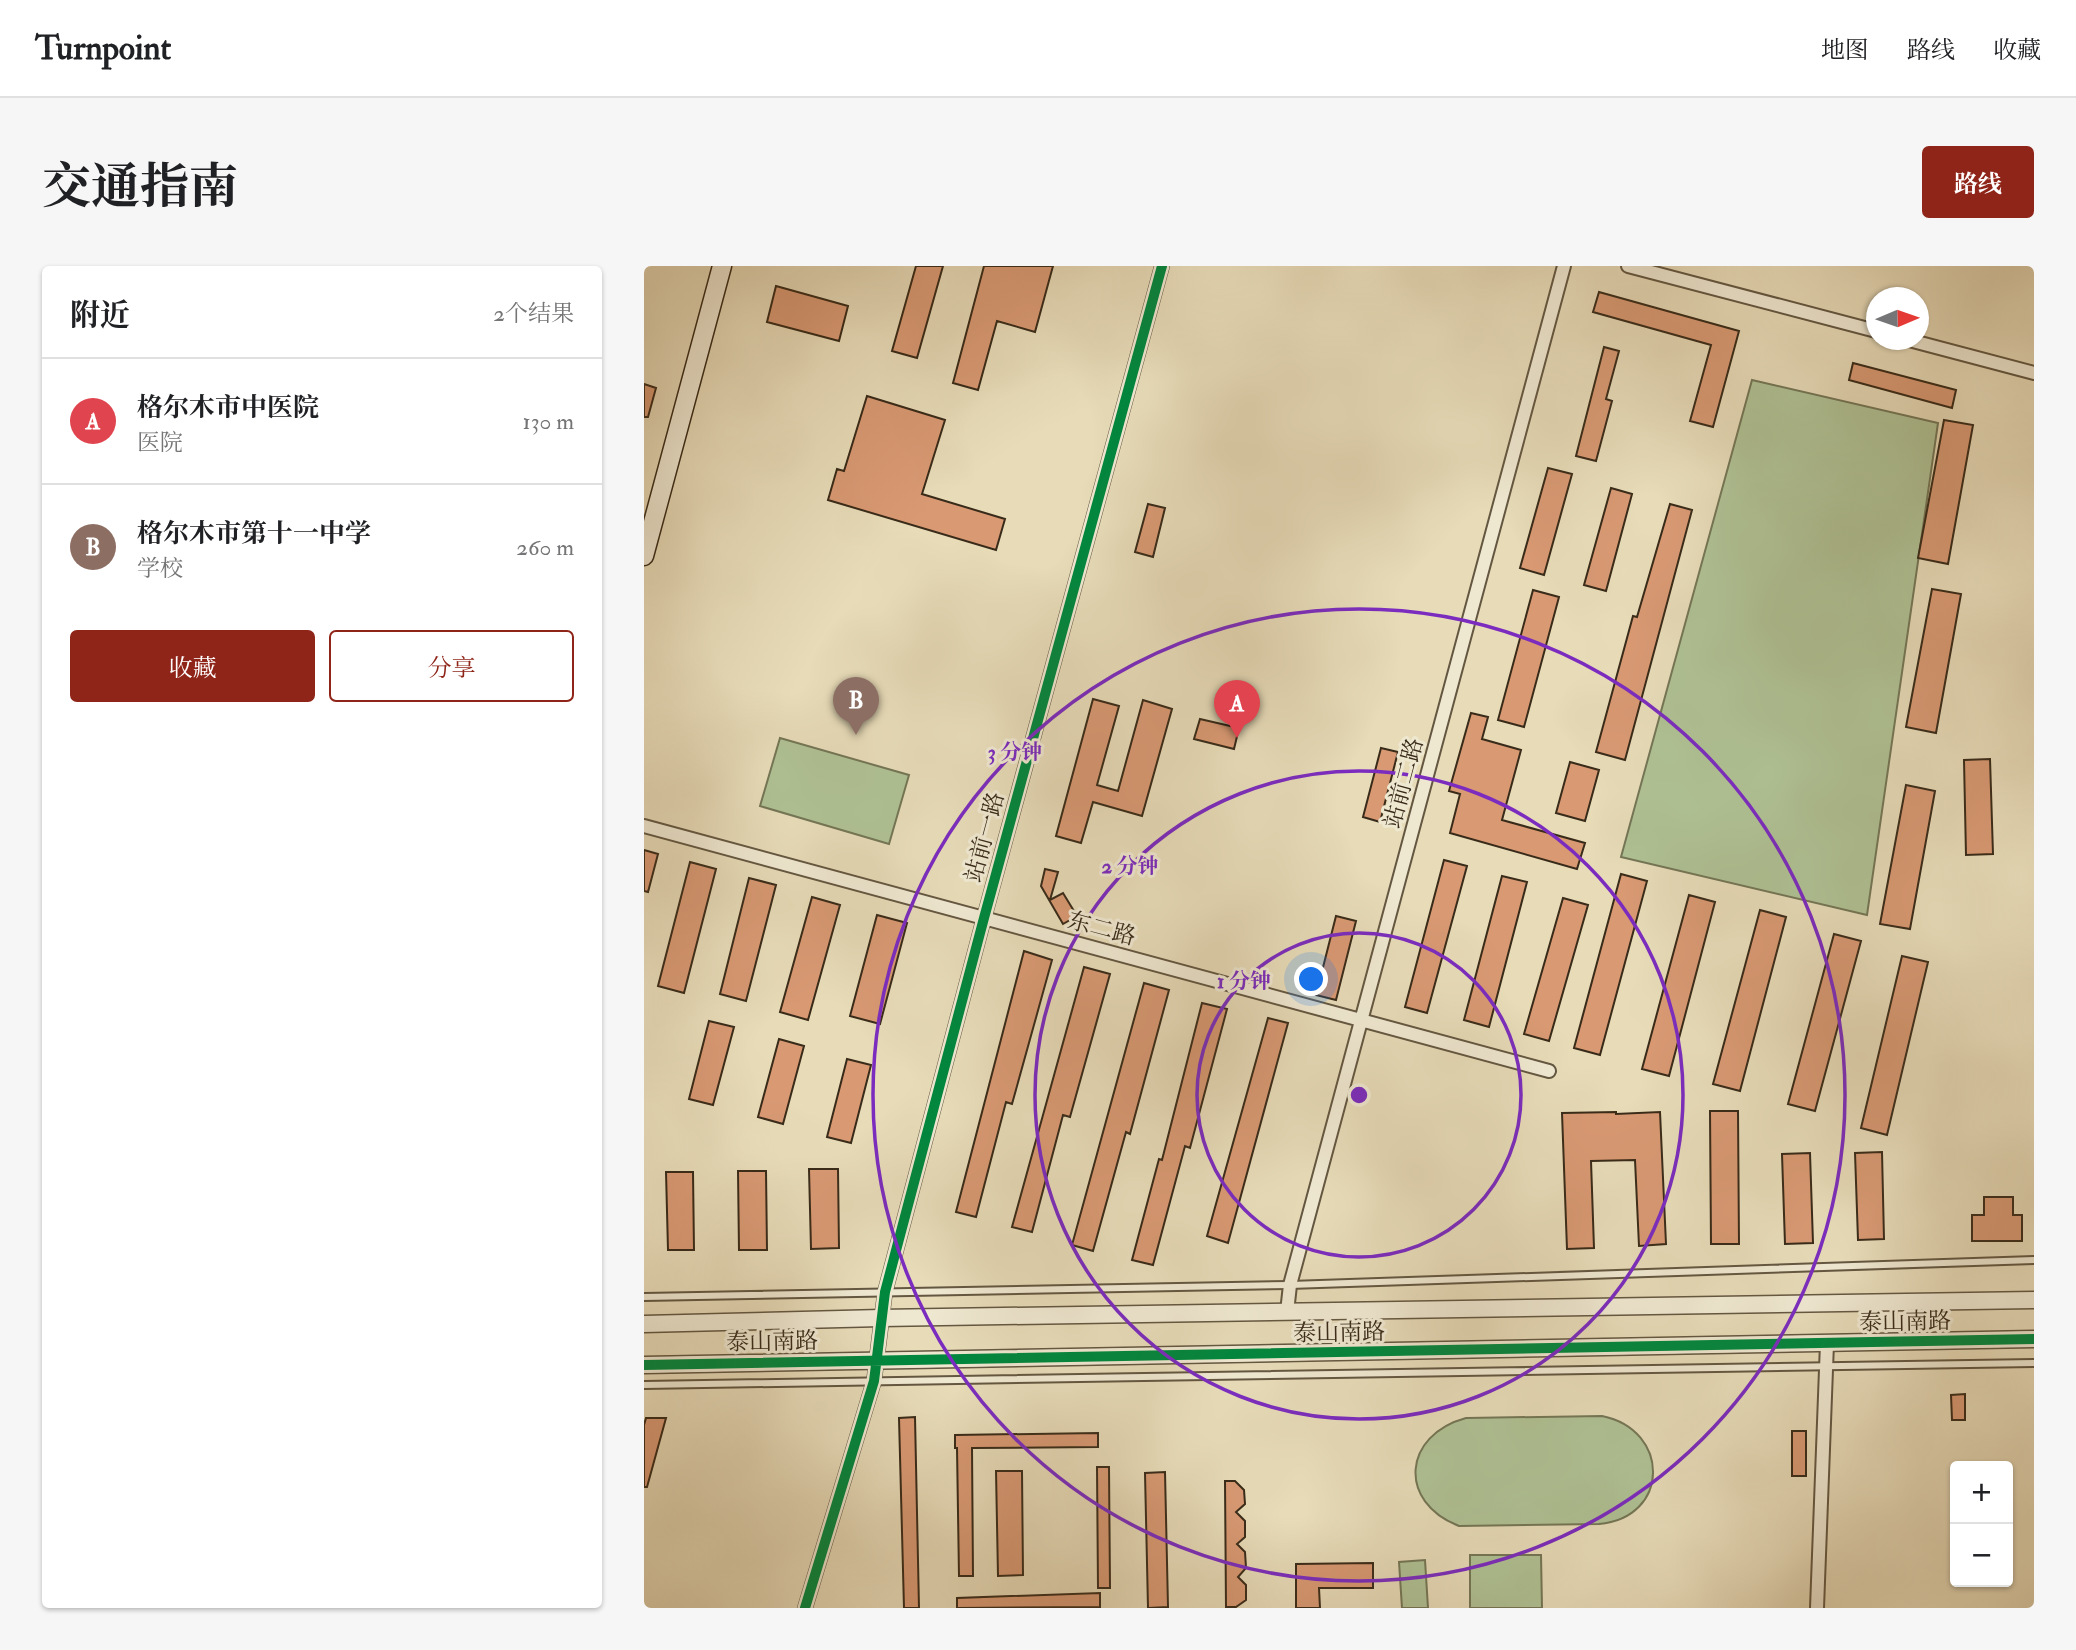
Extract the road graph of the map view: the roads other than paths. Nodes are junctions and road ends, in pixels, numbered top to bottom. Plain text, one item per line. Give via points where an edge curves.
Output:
1 (722, 266) edge
2 (1162, 266) edge
3 (1564, 266) edge
4 (1628, 266) edge
5 (1866, 328) edge
6 (1929, 345) edge
7 (2034, 373) edge
8 (644, 556) edge
9 (644, 826) edge
10 (984, 918) junction
11 (1361, 1020) junction
12 (1549, 1071) dead end
13 (2034, 1259) edge
14 (1290, 1285) junction
15 (885, 1292) junction
16 (644, 1297) edge
17 (2034, 1300) edge
18 (1287, 1312) junction
19 (881, 1318) junction
20 (644, 1324) edge
21 (2034, 1339) edge
22 (1827, 1343) junction
23 (877, 1359) junction
24 (2034, 1363) edge
25 (644, 1365) edge
26 (1825, 1366) junction
27 (874, 1381) junction
28 (644, 1385) edge
29 (805, 1608) edge
30 (1817, 1608) edge

1 - 8 main road
2 - 10 street, 站前一路
3 - 11 street, 站前二路
4 - 5 street
6 - 7 street
9 - 10 street, 东二路
10 - 11 street, 东二路
10 - 15 street, 站前一路
11 - 12 street, 东二路
11 - 14 street, 站前二路
13 - 14 lane
14 - 15 lane
14 - 18 street, 站前二路
15 - 16 lane
15 - 19 street, 站前一路
17 - 18 street, 泰山南路
18 - 19 street, 泰山南路
19 - 20 street, 泰山南路
19 - 23 street, 站前一路
21 - 22 street, 泰山南路
22 - 23 street, 泰山南路
22 - 26 street
23 - 25 street, 泰山南路
23 - 27 street, 站前一路
24 - 26 lane
26 - 27 lane
26 - 30 street
27 - 28 lane
27 - 29 street, 站前一路

